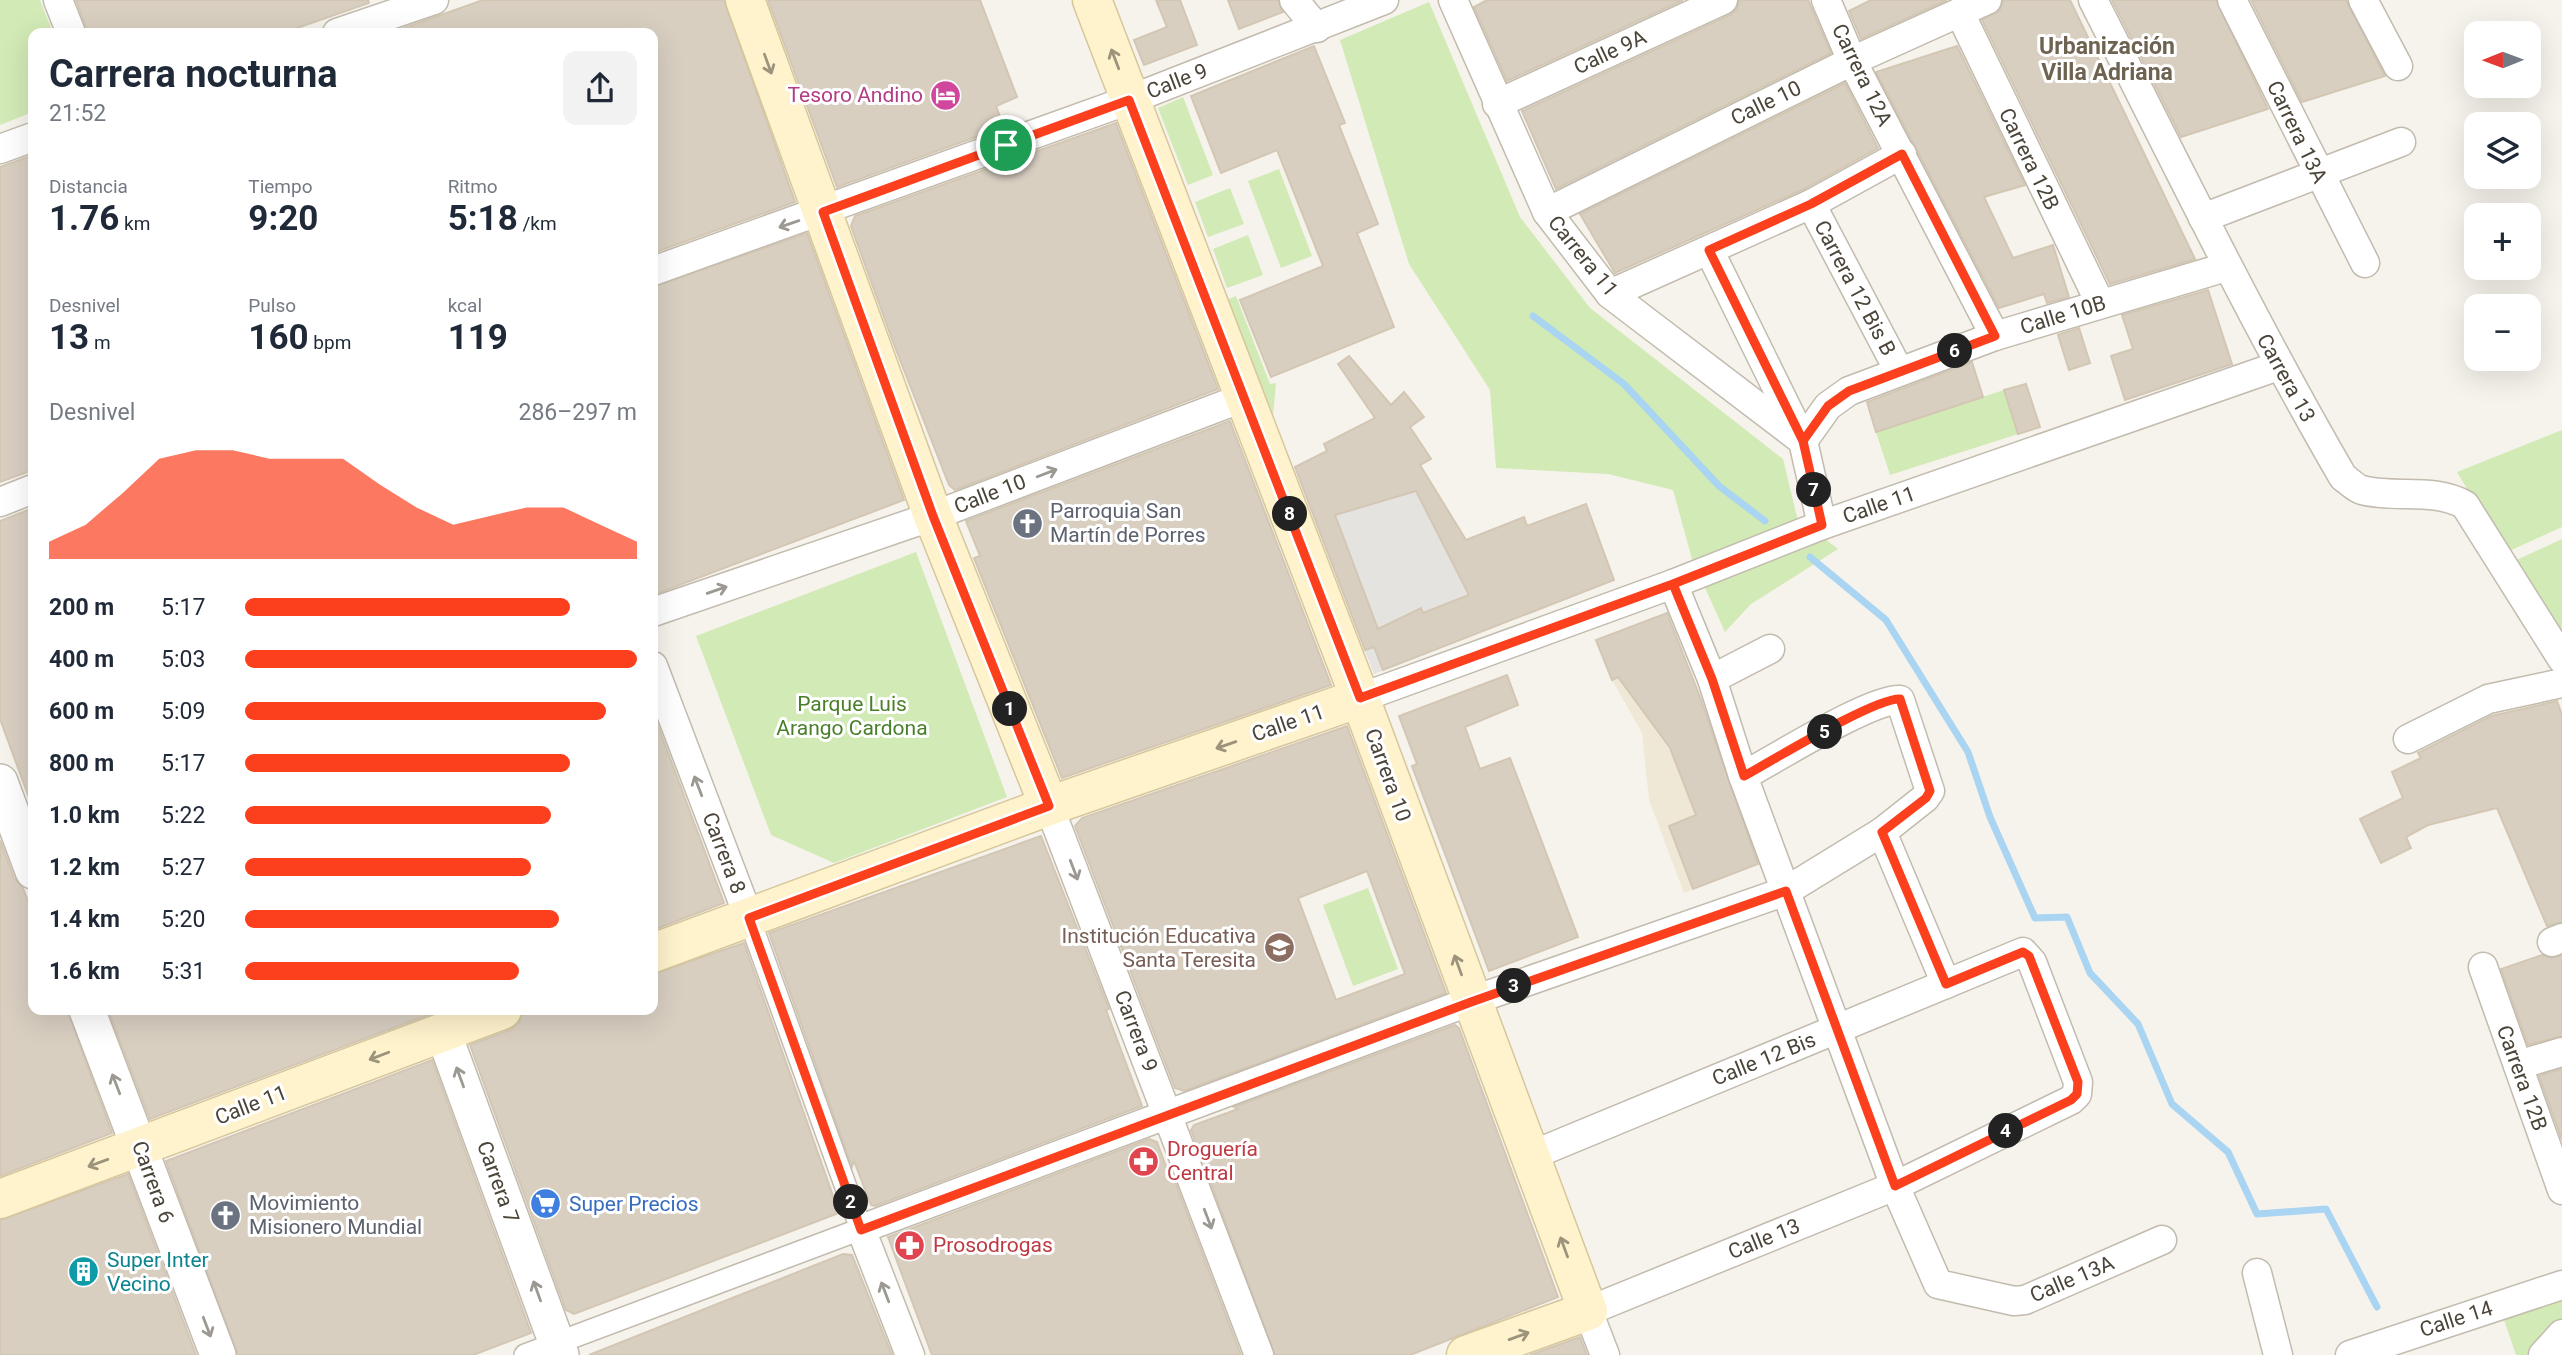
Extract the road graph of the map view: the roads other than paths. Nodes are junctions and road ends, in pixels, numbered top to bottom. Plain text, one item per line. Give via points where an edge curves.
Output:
1 (58, 0) edge
2 (434, 0) edge
3 (745, 0) edge
4 (1091, 0) edge
5 (1294, 0) edge
6 (1384, 0) edge
7 (1453, 0) edge
8 (1723, 0) edge
9 (1826, 0) edge
10 (1987, 0) edge
11 (2093, 0) edge
12 (2232, 0) edge
13 (2363, 0) edge
14 (1960, 13) junction
15 (406, 15) edge
16 (69, 28) edge
17 (356, 28) edge
18 (1317, 28) junction
19 (1852, 61) junction
20 (2398, 66) dead end
21 (1129, 100) junction
22 (1497, 104) junction
23 (28, 139) edge
24 (2402, 142) dead end
25 (0, 149) edge
26 (1902, 154) junction
27 (2317, 172) junction
28 (1811, 204) junction
29 (823, 212) junction
30 (1547, 212) junction
31 (2203, 218) junction
32 (1709, 250) junction
33 (2365, 263) dead end
34 (2226, 267) junction
35 (658, 269) edge
36 (1610, 294) junction
37 (2101, 303) junction
38 (1995, 336) junction
39 (2278, 366) junction
40 (1899, 371) junction
41 (1245, 397) junction
42 (1803, 441) junction
43 (28, 491) edge
44 (0, 502) edge
45 (933, 516) junction
46 (1822, 525) junction
47 (1673, 584) junction
48 (658, 610) edge
49 (1770, 649) dead end
50 (2562, 659) edge
51 (658, 679) edge
52 (1712, 679) junction
53 (2562, 683) edge
54 (1360, 698) junction
55 (2408, 739) dead end
56 (1744, 776) junction
57 (0, 782) edge
58 (1049, 806) junction
59 (1882, 832) junction
60 (22, 850) edge
61 (1786, 891) junction
62 (749, 918) junction
63 (658, 951) edge
64 (2032, 962) joint
65 (2483, 967) dead end
66 (1946, 984) junction
67 (1471, 1002) junction
68 (89, 1015) edge
69 (473, 1015) edge
70 (439, 1021) edge
71 (1839, 1028) junction
72 (2562, 1052) edge
73 (2518, 1065) junction
74 (1168, 1113) junction
75 (140, 1148) junction
76 (1530, 1156) junction
77 (2560, 1176) edge
78 (1895, 1186) junction
79 (0, 1199) edge
80 (861, 1230) junction
81 (2162, 1240) dead end
82 (2257, 1273) dead end
83 (2562, 1285) edge
84 (1588, 1311) junction
85 (2562, 1335) edge
86 (547, 1351) edge
87 (218, 1355) edge
88 (910, 1355) edge
89 (1259, 1355) edge
90 (1466, 1355) edge
91 (1605, 1355) edge
92 (2278, 1355) edge
93 (2350, 1355) edge
94 (2543, 1355) edge

1 - 16 street
2 - 15 street
3 -> 29 main road, Carrera 9
21 -> 4 main road, Carrera 10
5 - 18 street
6 - 18 street, Calle 9
7 - 22 street, Carrera 11
8 - 22 street, Calle 9A
9 - 19 street, Carrera 12A
10 - 14 street, Calle 10
11 - 31 street, Carrera 13
12 - 27 street, Carrera 13A
13 - 20 street
14 - 19 street, Calle 10
14 - 37 street, Carrera 12B
15 - 17 street
18 - 21 street, Calle 9
19 - 26 street, Carrera 12A
19 - 30 street, Calle 10
21 - 29 street, Calle 9
21 - 41 main road, Carrera 10
22 - 30 street, Carrera 11
23 - 25 street
24 - 27 street
26 - 28 street
26 - 38 street, Carrera 12A
27 - 31 street
27 - 33 street, Carrera 13A
28 - 32 street
28 - 40 street, Carrera 12 Bis B
29 -> 35 street, Calle 9
29 - 45 main road, Carrera 9
30 - 36 street, Carrera 11
31 - 34 street, Carrera 13
32 - 36 street
32 - 42 street
34 - 37 street, Calle 10B
34 - 39 street, Carrera 13
36 - 42 street, Carrera 11
37 - 38 street, Calle 10B
38 - 40 street, Calle 10B
39 - 46 street, Calle 11
39 - 50 street, Carrera 13 via 2343,477 2360,489 2433,495 2465,505
40 - 42 street, Calle 10B via 1849,391 1828,406
45 -> 41 street, Calle 10
41 - 54 main road, Carrera 10
42 - 46 street
43 - 44 street
48 -> 45 street, Calle 10
45 - 58 main road, Carrera 9
46 - 47 street, Calle 11
47 - 52 street
47 - 54 street, Calle 11
49 - 52 street
62 -> 51 street, Carrera 8
52 - 56 street
53 - 55 street via 2487,699
54 -> 58 main road, Calle 11
67 -> 54 main road, Carrera 10
56 - 59 street via 1891,699 1900,699 1930,791
56 - 61 street
57 - 60 street
58 - 62 main road, Calle 11
58 -> 74 street, Carrera 9
59 - 61 street
59 - 66 street
61 - 67 street
61 - 71 street
62 - 63 main road, Calle 11
62 - 80 street, Carrera 8
64 - 66 street, Calle 12 Bis via 2023,952
64 - 78 street, Calle 13 via 2078,1082 2077,1094
65 - 73 street, Carrera 12B
66 - 71 street, Calle 12 Bis
67 - 74 street
67 - 76 main road, Carrera 10
75 -> 68 street, Carrera 6
69 - 70 main road, Calle 11
70 -> 75 main road, Calle 11
86 -> 70 street, Carrera 7
71 - 76 street, Calle 12 Bis
71 - 78 street
72 - 73 street
73 - 77 street, Carrera 12B
74 - 80 street
74 -> 89 street, Carrera 9
75 -> 79 main road, Calle 11
75 -> 87 street, Carrera 6
84 -> 76 main road, Carrera 10
78 - 81 street, Calle 13A via 1938,1284 2014,1301
78 - 84 street, Calle 13
80 - 86 street
88 -> 80 street, Carrera 8
82 - 92 street
83 - 93 street, Calle 14
90 -> 84 main road, Calle 13
84 - 91 street, Carrera 10
85 - 94 street

